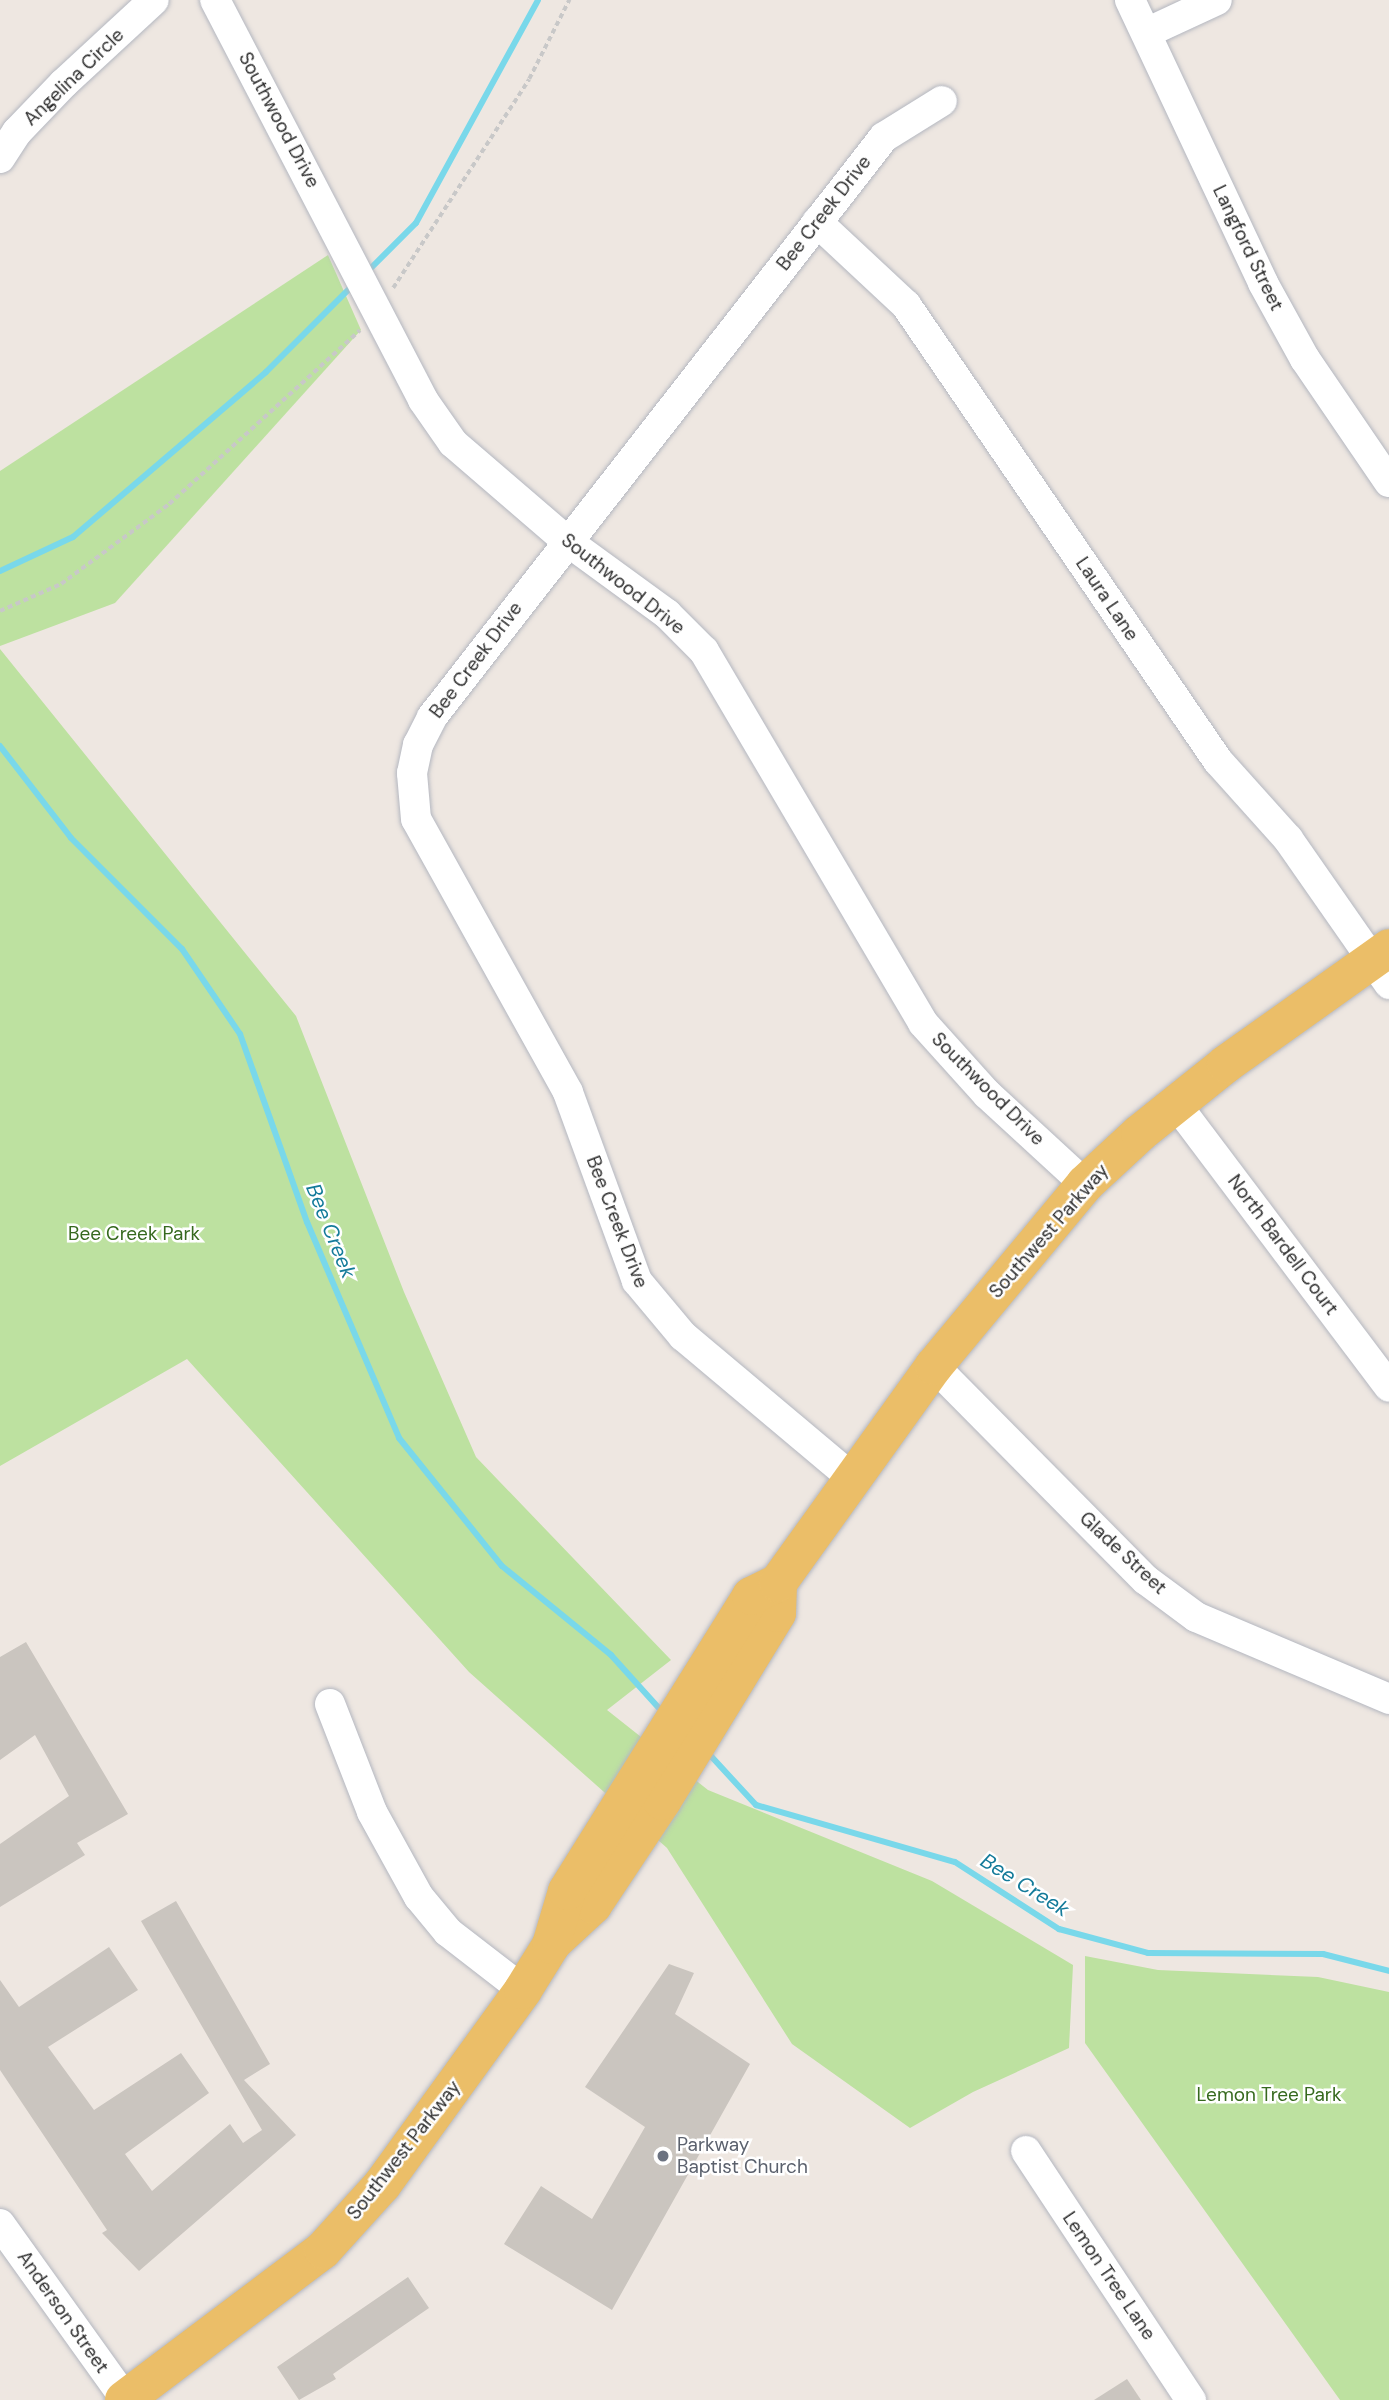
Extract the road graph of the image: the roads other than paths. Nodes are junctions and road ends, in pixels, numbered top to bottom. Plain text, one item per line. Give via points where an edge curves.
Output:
1 (154, 0) edge
2 (215, 0) edge
3 (1130, 0) edge
4 (1217, 0) edge
5 (1146, 33) junction
6 (942, 101) dead end
7 (0, 159) edge
8 (817, 222) junction
9 (1389, 482) edge
10 (567, 541) junction
11 (1383, 964) edge
12 (1176, 1104) junction
13 (1085, 1184) junction
14 (934, 1366) junction
15 (1389, 1387) edge
16 (851, 1477) junction
17 (1389, 1699) edge
18 (330, 1704) dead end
19 (523, 1990) junction
20 (1026, 2151) dead end
21 (0, 2224) edge
22 (125, 2400) edge
23 (1191, 2400) edge

1 - 7 street, Angelina Circle via 64,83 17,132
2 - 10 street, Southwood Drive via 343,239 369,321 453,443
3 - 5 street, Langford Street
4 - 5 street
5 - 9 street, Langford Street via 1263,284 1305,359
6 - 8 street, Bee Creek Drive via 884,137
8 - 10 street, Bee Creek Drive
8 - 11 street, Laura Lane via 906,305 1217,761 1288,839
10 - 13 street, Southwood Drive via 667,614 704,650 923,1023 987,1094
10 - 16 street, Bee Creek Drive via 432,717 418,745 412,773 415,819 568,1092 643,1291 683,1336
11 - 12 main road, Southwest Parkway
12 - 13 main road, Southwest Parkway
12 - 15 street, North Bardell Court
13 - 14 main road, Southwest Parkway
14 - 16 main road, Southwest Parkway
14 - 17 street, Glade Street via 1146,1580 1196,1617
16 - 19 main road, Southwest Parkway via 778,1583 751,1596 567,1891 551,1945
18 - 19 street via 372,1812 419,1897 448,1932
19 - 22 main road, Southwest Parkway via 382,2185 323,2250
20 - 23 street, Lemon Tree Lane
21 - 22 street, Anderson Street

